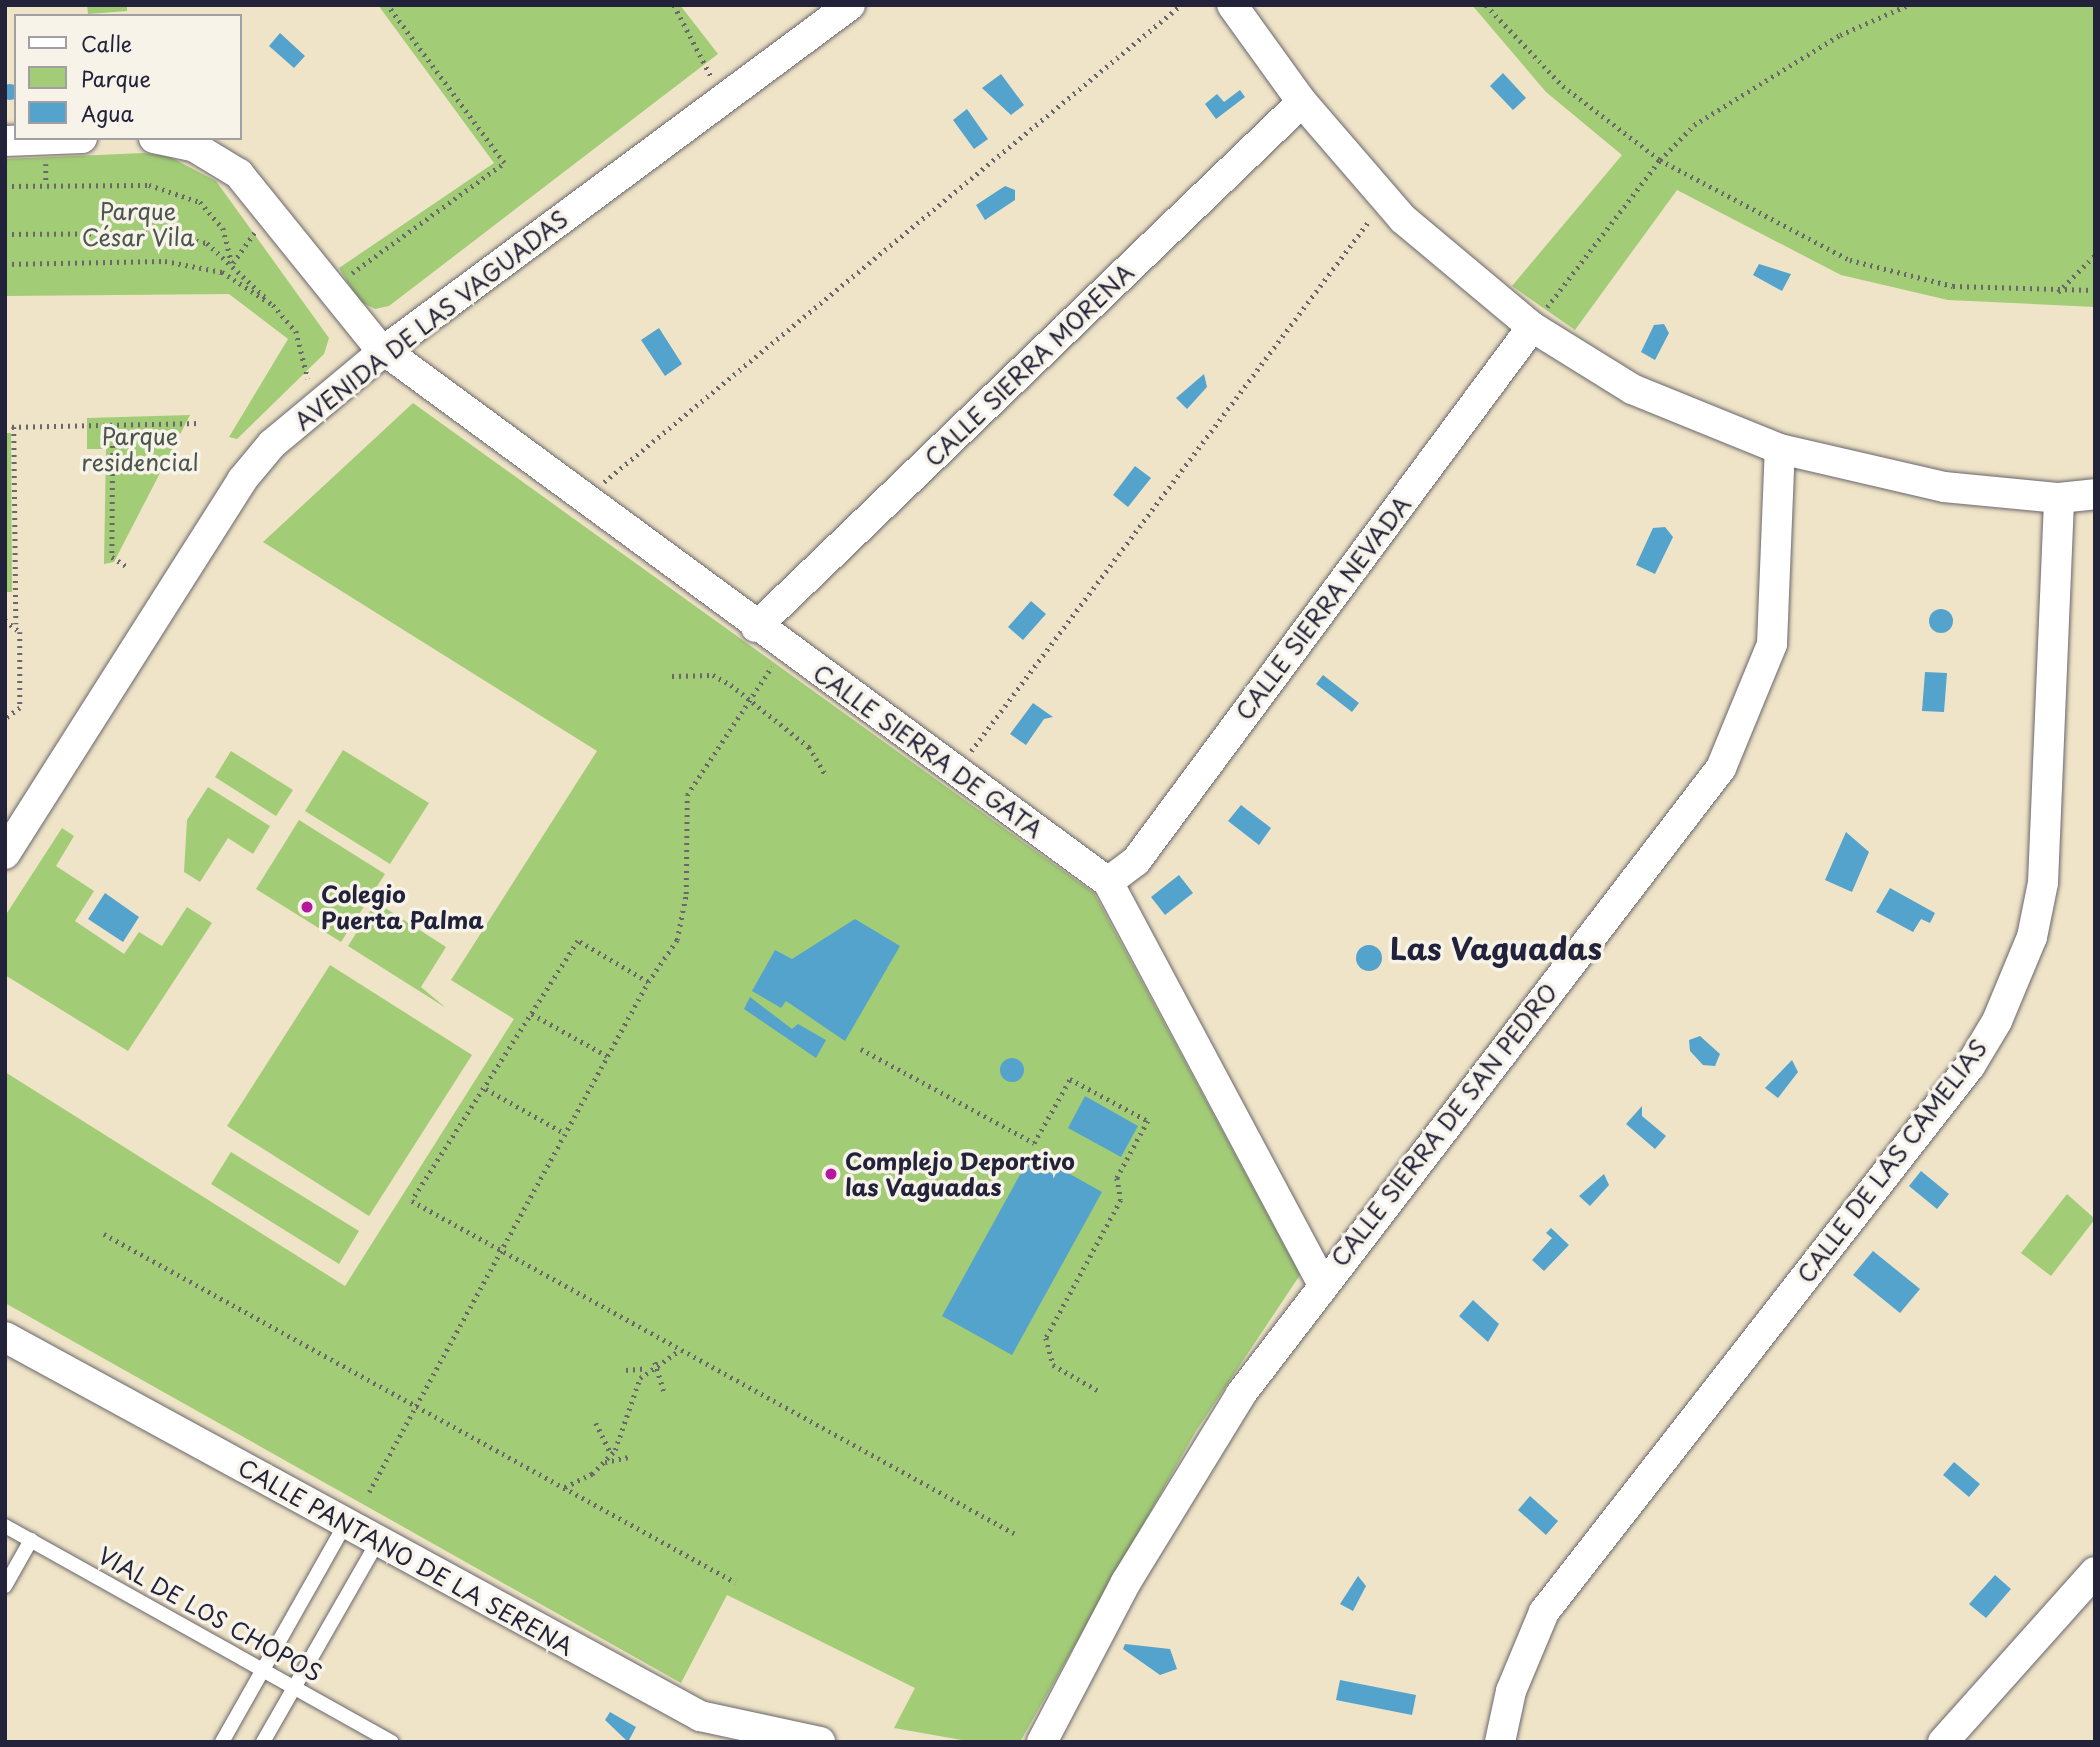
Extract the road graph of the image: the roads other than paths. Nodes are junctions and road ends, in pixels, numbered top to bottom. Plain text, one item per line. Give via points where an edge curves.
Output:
1 (850, 5) edge
2 (1232, 5) edge
3 (1301, 102) junction
4 (31, 140) edge
5 (163, 140) edge
6 (5, 141) edge
7 (1532, 327) junction
8 (384, 350) junction
9 (1780, 449) junction
10 (2095, 494) edge
11 (2059, 498) junction
12 (756, 627) junction
13 (5, 855) edge
14 (1108, 882) junction
15 (1321, 1281) junction
16 (5, 1337) edge
17 (346, 1523) junction
18 (5, 1526) edge
19 (31, 1540) junction
20 (378, 1541) junction
21 (2095, 1572) edge
22 (5, 1586) edge
23 (262, 1670) junction
24 (294, 1687) junction
25 (222, 1742) edge
26 (263, 1742) edge
27 (392, 1742) edge
28 (820, 1742) edge
29 (1042, 1742) edge
30 (1500, 1742) edge
31 (1943, 1742) edge

1 - 8 street, AVENIDA DE LAS VAGUADAS
2 - 3 street
3 - 7 street via 1385,199
3 - 12 street, CALLE SIERRA MORENA
4 - 6 street
5 - 8 street, CALLE SIERRA DE GATA via 193,146 240,174
7 - 9 street via 1632,389
7 - 14 street, CALLE SIERRA NEVADA via 1136,860
8 - 12 street, CALLE SIERRA DE GATA
8 - 13 street, AVENIDA DE LAS VAGUADAS via 312,411 242,480
9 - 11 street via 1944,487
9 - 15 street, CALLE SIERRA DE SAN PEDRO via 1772,644 1721,768
10 - 11 street
11 - 30 street, CALLE DE LAS CAMELIAS via 2043,883 2032,937 1997,1021 1970,1066 1544,1612 1511,1691
12 - 14 street, CALLE SIERRA DE GATA
14 - 15 street, CALLE SIERRA DE GATA
15 - 29 street, CALLE SIERRA DE SAN PEDRO via 1241,1394 1126,1582
16 - 17 street, CALLE PANTANO DE LA SERENA
17 - 20 street, CALLE PANTANO DE LA SERENA
17 - 23 lane
18 - 19 lane, VIAL DE LOS CHOPOS
19 - 22 lane
19 - 23 lane, VIAL DE LOS CHOPOS
20 - 24 lane
20 - 28 street, CALLE PANTANO DE LA SERENA via 700,1716
21 - 31 street
23 - 24 lane, VIAL DE LOS CHOPOS
23 - 25 lane
24 - 26 lane
24 - 27 lane, VIAL DE LOS CHOPOS

